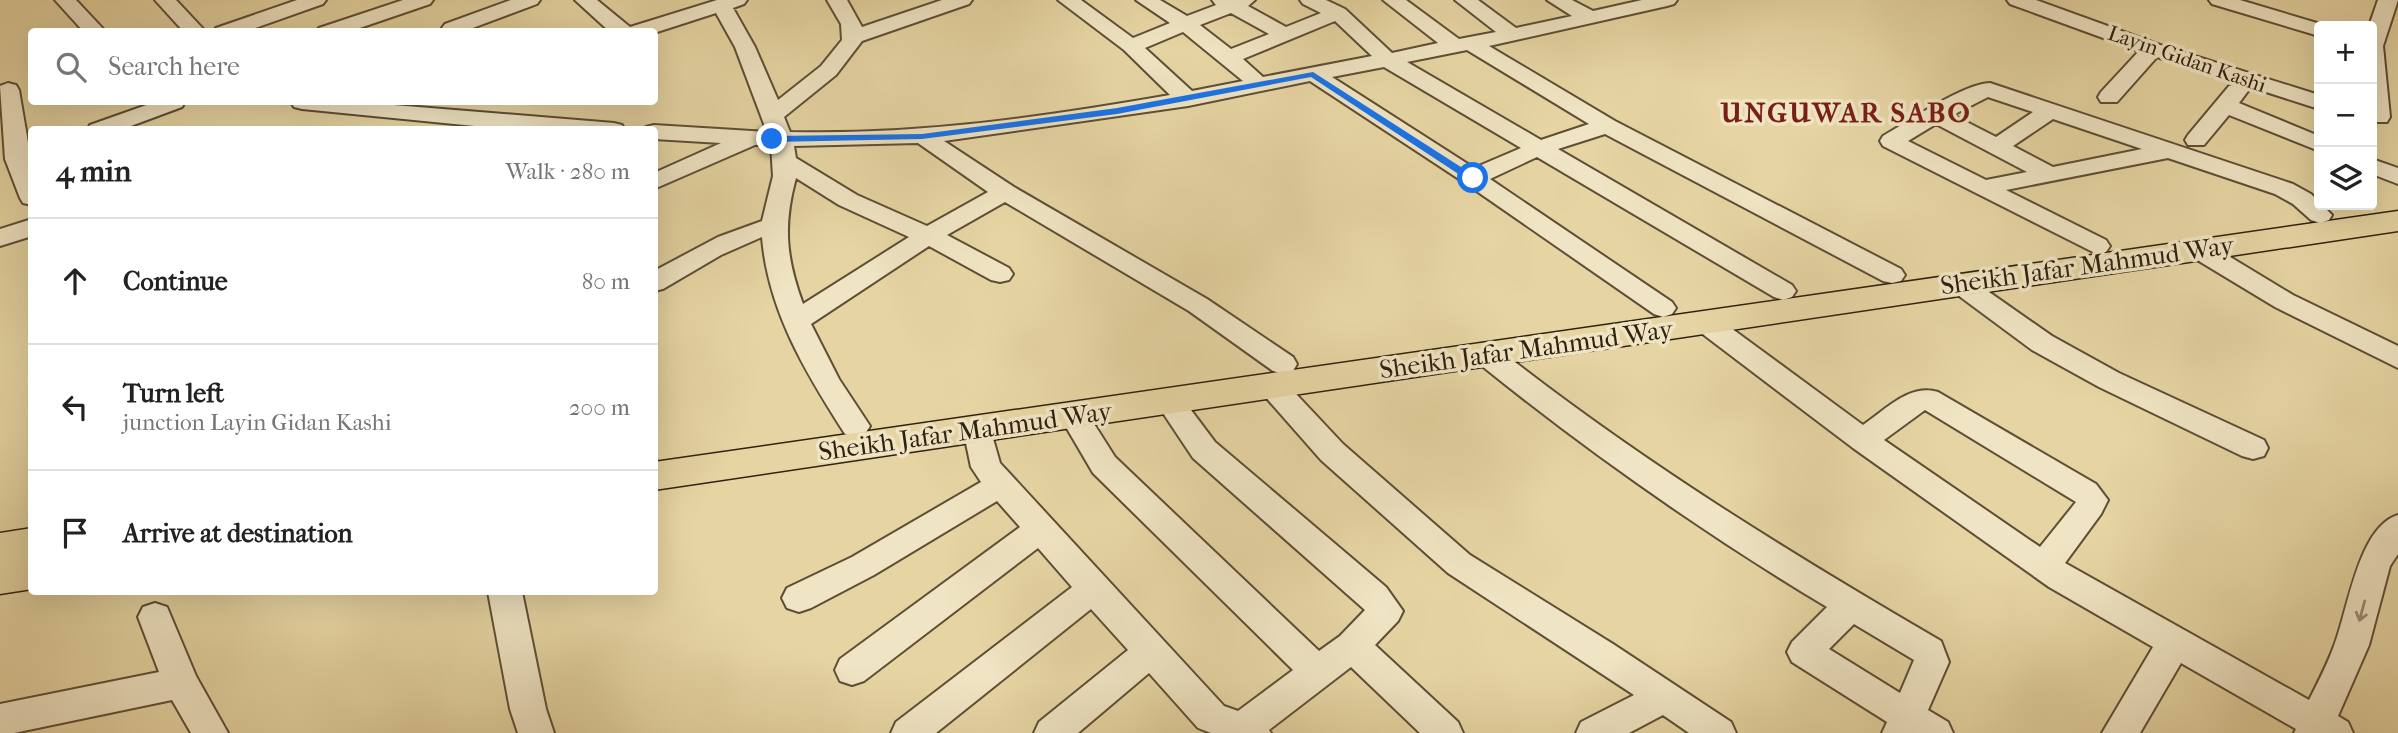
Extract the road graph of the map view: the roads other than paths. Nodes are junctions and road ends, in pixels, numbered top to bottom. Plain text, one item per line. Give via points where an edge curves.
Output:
1 (65, 0) edge
2 (164, 0) edge
3 (316, 0) edge
4 (530, 0) edge
5 (586, 0) edge
6 (837, 0) edge
7 (962, 0) edge
8 (1068, 0) edge
9 (1146, 0) edge
10 (1393, 0) edge
11 (1465, 0) edge
12 (1557, 0) edge
13 (1667, 0) edge
14 (2017, 0) edge
15 (2219, 0) edge
16 (2388, 0) edge
17 (1233, 2) edge
18 (729, 3) edge
19 (931, 4) edge
20 (1326, 5) edge
21 (270, 7) edge
22 (2277, 8) edge
23 (437, 14) edge
24 (1589, 18) junction
25 (480, 19) junction
26 (1188, 24) junction
27 (2314, 27) edge
28 (92, 28) edge
29 (192, 28) edge
30 (231, 28) edge
31 (351, 28) edge
32 (492, 28) edge
33 (618, 28) edge
34 (649, 28) edge
35 (2377, 32) edge
36 (1284, 34) junction
37 (1512, 34) junction
38 (853, 37) junction
39 (1462, 45) junction
40 (1131, 46) junction
41 (2153, 49) junction
42 (1230, 57) junction
43 (1388, 60) junction
44 (1313, 74) junction
45 (2377, 79) edge
46 (2247, 80) junction
47 (1259, 85) junction
48 (28, 86) edge
49 (4, 90) edge
50 (2109, 97) dead end
51 (1188, 99) junction
52 (2314, 100) edge
53 (166, 105) edge
54 (357, 105) edge
55 (449, 105) edge
56 (2225, 105) junction
57 (2051, 110) junction
58 (1936, 115) junction
59 (426, 116) junction
60 (2383, 118) edge
61 (109, 126) edge
62 (410, 126) edge
63 (518, 126) edge
64 (1607, 126) junction
65 (658, 132) edge
66 (922, 136) junction
67 (751, 138) junction
68 (779, 139) junction
69 (2196, 140) dead end
70 (2314, 142) edge
71 (1541, 147) junction
72 (1997, 147) junction
73 (2170, 151) junction
74 (16, 159) edge
75 (2377, 168) edge
76 (2049, 174) junction
77 (2398, 177) edge
78 (1473, 178) junction
79 (658, 180) edge
80 (28, 188) edge
81 (1981, 188) junction
82 (1005, 192) junction
83 (2398, 203) edge
84 (2320, 215) junction
85 (2398, 221) edge
86 (774, 226) junction
87 (28, 228) edge
88 (928, 236) junction
89 (0, 238) edge
90 (2097, 246) junction
91 (2198, 249) junction
92 (1000, 274) dead end
93 (1892, 275) junction
94 (658, 281) edge
95 (1960, 284) junction
96 (1783, 291) junction
97 (1663, 308) junction
98 (796, 321) junction
99 (1706, 323) junction
100 (1487, 355) junction
101 (2398, 358) edge
102 (1278, 375) junction
103 (1169, 401) junction
104 (1074, 415) junction
105 (855, 426) junction
106 (978, 429) junction
107 (1863, 440) junction
108 (2253, 448) dead end
109 (658, 454) edge
110 (658, 475) edge
111 (1000, 486) junction
112 (2398, 527) edge
113 (1040, 530) junction
114 (28, 545) edge
115 (0, 549) edge
116 (2044, 566) junction
117 (2386, 569) edge
118 (28, 573) edge
119 (0, 577) edge
120 (1093, 589) junction
121 (506, 595) edge
122 (799, 598) dead end
123 (1851, 605) junction
124 (155, 617) dead end
125 (2174, 643) junction
126 (1352, 646) junction
127 (1151, 651) junction
128 (852, 670) dead end
129 (1317, 671) junction
130 (181, 683) junction
131 (1664, 696) junction
132 (0, 720) edge
133 (1225, 728) edge
134 (1914, 728) edge
135 (2321, 730) edge
136 (210, 733) edge
137 (536, 733) edge
138 (909, 733) edge
139 (1052, 733) edge
140 (1445, 733) edge
141 (1594, 733) edge
142 (1717, 733) edge
143 (2120, 733) edge

1 - 28 street
2 - 29 street
3 - 21 street
4 - 25 street
5 - 33 street
6 - 38 street
7 - 19 street
8 - 40 street
9 - 26 street
10 - 39 street
11 - 37 street
12 - 24 street
13 - 24 street
14 - 41 street, Layin Gidan Kashi
15 - 22 street
16 - 35 street
17 - 26 street
17 - 36 street
18 - 34 street
18 - 68 street
19 - 38 street
20 - 36 street
20 - 43 street
21 - 30 street
22 - 27 street
23 - 25 street
23 - 31 street
24 - 37 street
25 - 32 street
26 - 40 street
26 - 42 street
36 - 42 street
37 - 39 street
38 - 68 street
39 - 43 street
39 - 64 street
40 - 51 street
41 - 46 street, Layin Gidan Kashi
41 - 50 street
42 - 47 street
43 - 44 street
43 - 71 street
44 - 47 street
44 - 78 street
45 - 60 street
46 - 52 street, Layin Gidan Kashi
46 - 56 street
47 - 51 street
48 - 49 street
49 - 74 street
51 - 66 street
53 - 61 street
54 - 59 street
55 - 59 street
56 - 69 street
56 - 70 street
57 - 58 street via 1984,90
57 - 72 street
57 - 73 street
58 - 72 street
58 - 81 street via 1891,141
59 - 62 street
59 - 63 street
64 - 71 street
64 - 93 street
65 - 67 street
66 - 68 street
66 - 82 street
67 - 68 street
67 - 79 street
68 - 86 street
68 - 88 street via 848,200
71 - 78 street
71 - 96 street
72 - 76 street
73 - 76 street
73 - 84 street via 2284,189
74 - 80 street
75 - 77 street
76 - 81 street
78 - 97 street
81 - 90 street
82 - 88 street
82 - 102 street via 1198,305
83 - 84 main road, Sheikh Jafar Mahmud Way
84 - 90 main road, Sheikh Jafar Mahmud Way
85 - 91 main road, Sheikh Jafar Mahmud Way
86 - 94 street via 743,233
86 - 98 street via 778,271
87 - 89 street
88 - 92 street
88 - 98 street
90 - 93 main road, Sheikh Jafar Mahmud Way
91 - 95 main road, Sheikh Jafar Mahmud Way
91 - 101 street via 2284,301
93 - 96 main road, Sheikh Jafar Mahmud Way
95 - 99 main road, Sheikh Jafar Mahmud Way
95 - 108 street via 2042,343
96 - 97 main road, Sheikh Jafar Mahmud Way
97 - 102 main road, Sheikh Jafar Mahmud Way
98 - 105 street
99 - 100 main road, Sheikh Jafar Mahmud Way
99 - 107 street
100 - 102 main road, Sheikh Jafar Mahmud Way
100 - 123 street via 1553,408 1776,560
102 - 103 main road, Sheikh Jafar Mahmud Way
102 - 105 main road, Sheikh Jafar Mahmud Way
102 - 131 street via 1332,452 1459,564
103 - 104 main road, Sheikh Jafar Mahmud Way
103 - 126 street via 1204,450 1387,611
104 - 106 main road, Sheikh Jafar Mahmud Way
104 - 129 street via 1104,465
105 - 109 main road, Sheikh Jafar Mahmud Way
106 - 110 main road, Sheikh Jafar Mahmud Way
106 - 111 street via 986,467
107 - 116 street
107 - 116 street via 1916,402 1928,399 2085,492 2093,500 2090,506
111 - 113 street
111 - 122 street
112 - 117 street
113 - 120 street
113 - 128 street
114 - 115 main road
116 - 125 street
117 -> 135 street
118 - 119 main road
120 - 127 street
120 - 138 street
121 - 137 street
123 - 134 street via 1929,651 1932,657
123 - 134 street via 1804,652
124 - 130 street
125 - 135 street
125 - 143 street
126 - 129 street
126 - 140 street
127 - 133 street
127 - 139 street
129 - 133 street
130 - 132 street
130 - 136 street
131 - 141 street
131 - 142 street

